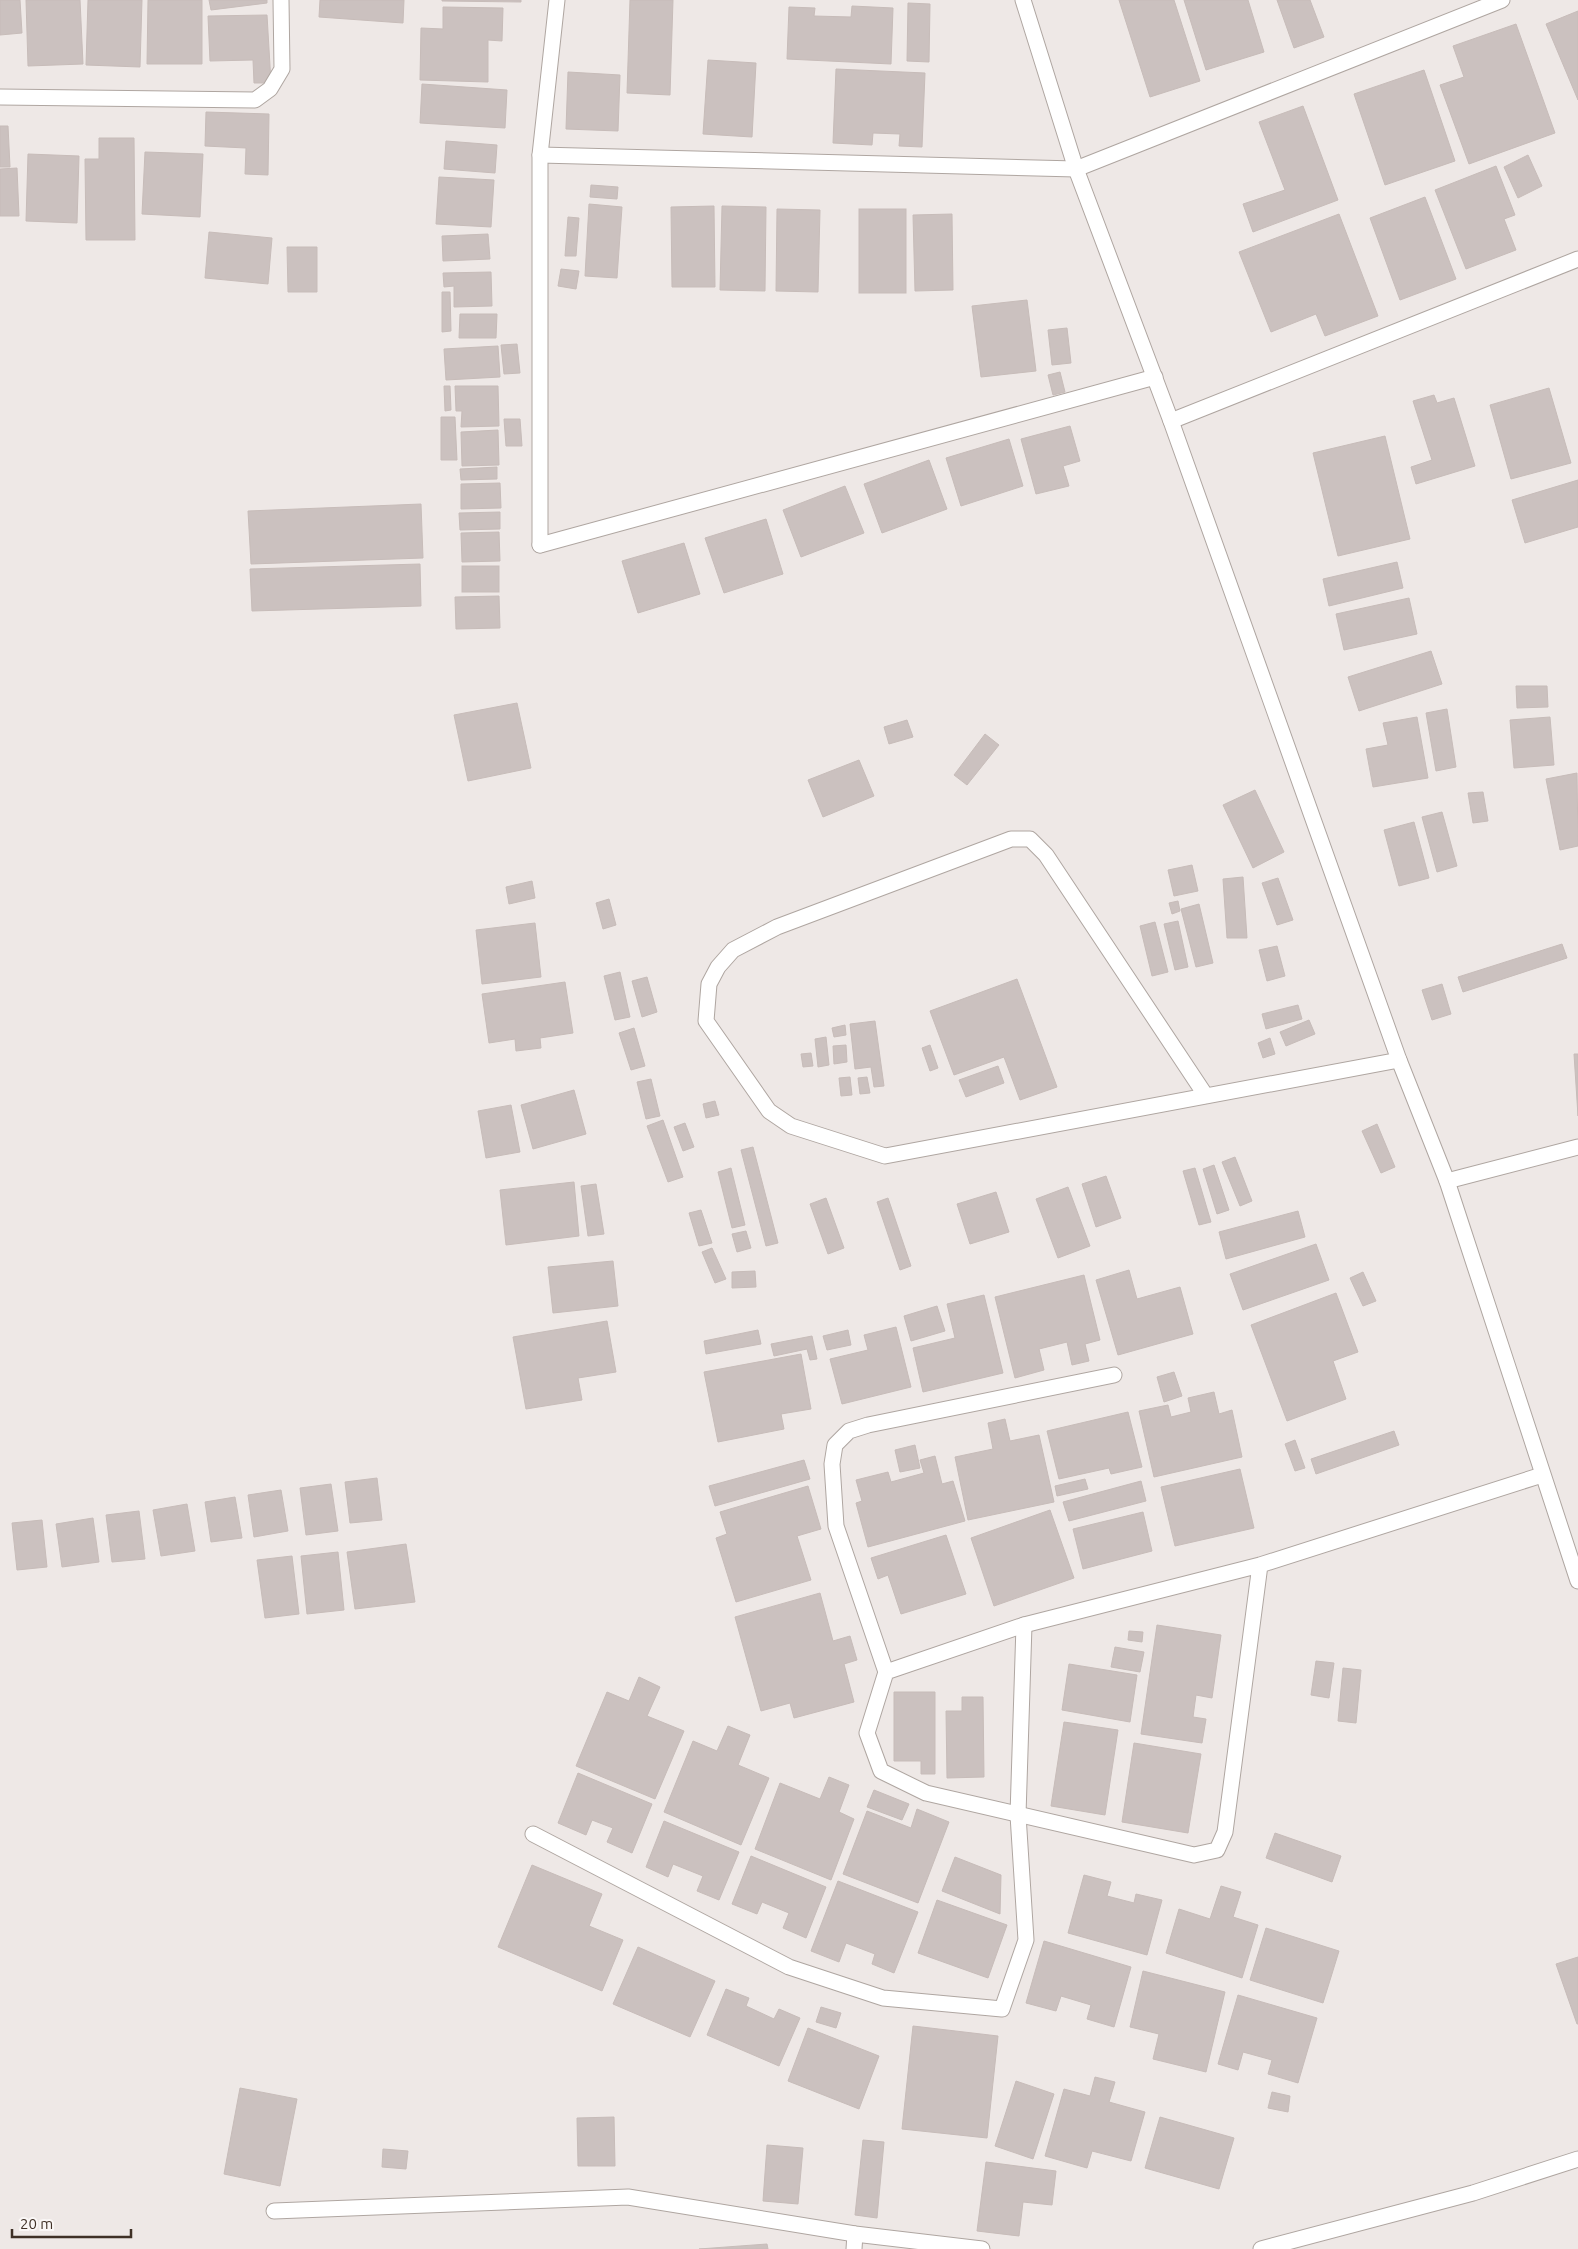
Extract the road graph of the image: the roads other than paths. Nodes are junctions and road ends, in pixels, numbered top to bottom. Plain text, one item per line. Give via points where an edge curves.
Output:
1 (281, 0) edge
2 (557, 0) edge
3 (1023, 0) edge
4 (1502, 0) edge
5 (0, 97) edge
6 (540, 156) junction
7 (1076, 169) junction
8 (1578, 259) edge
9 (1155, 377) junction
10 (1171, 421) junction
11 (1399, 1060) junction
12 (1206, 1096) junction
13 (1578, 1147) edge
14 (1447, 1181) junction
15 (1114, 1374) dead end
16 (1542, 1475) junction
17 (1260, 1565) junction
18 (1578, 1581) edge
19 (1024, 1625) junction
20 (886, 1672) junction
21 (1018, 1815) junction
22 (533, 1834) dead end
23 (1578, 2159) edge
24 (274, 2211) dead end
25 (854, 2242) edge
26 (982, 2249) edge
27 (1262, 2249) edge

1 - 5 street via 282,69 270,89 255,100
2 - 6 street
3 - 7 street
4 - 7 street
6 - 7 street
6 - 9 street via 540,545
7 - 9 street
8 - 10 street
9 - 10 street
10 - 11 street
11 - 12 street
11 - 14 street
12 - 12 street via 885,1156 791,1126 769,1111 706,1021 708,984 733,950 776,928 1011,839 1030,839 1046,855
13 - 14 street
14 - 16 street
15 - 20 street via 868,1425 849,1431 835,1445 832,1464 836,1526
16 - 17 street
16 - 18 street
17 - 19 street
17 - 21 street via 1225,1832 1217,1850 1194,1855
19 - 20 street
19 - 21 street
20 - 21 street via 868,1733 881,1771 926,1793
21 - 22 street via 1026,1940 1002,2009 883,1998 789,1967
23 - 27 street via 1474,2193
24 - 25 street via 628,2197
25 - 26 street

